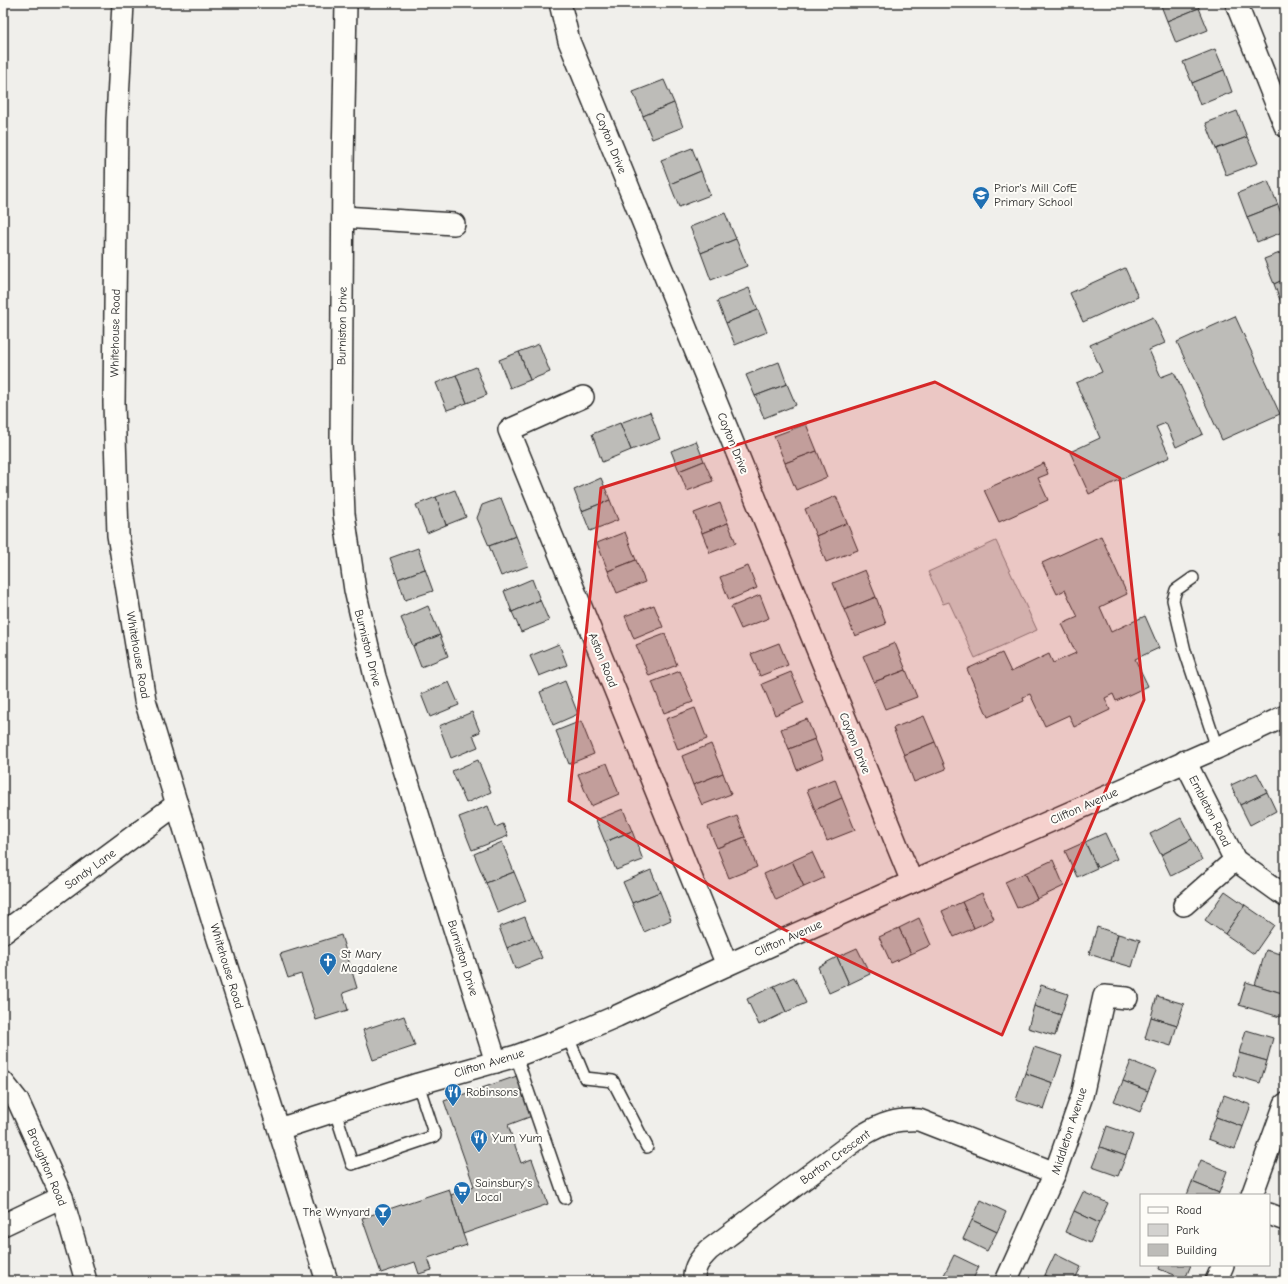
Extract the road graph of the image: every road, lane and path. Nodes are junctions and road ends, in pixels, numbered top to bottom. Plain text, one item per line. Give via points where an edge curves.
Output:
1 (123, 3) edge
2 (346, 3) edge
3 (560, 3) edge
4 (1236, 3) edge
5 (1285, 126) edge
6 (343, 218) junction
7 (454, 224) dead end
8 (583, 397) dead end
9 (1193, 578) dead end
10 (1285, 716) edge
11 (1218, 748) junction
12 (1185, 761) junction
13 (177, 804) junction
14 (1235, 860) junction
15 (912, 882) junction
16 (1285, 896) edge
17 (1184, 905) dead end
18 (3, 932) edge
19 (727, 965) junction
20 (1127, 998) dead end
21 (568, 1037) junction
22 (516, 1056) junction
23 (496, 1062) junction
24 (3, 1082) edge
25 (418, 1084) junction
26 (1285, 1104) edge
27 (335, 1111) junction
28 (279, 1129) junction
29 (647, 1147) dead end
30 (1055, 1173) junction
31 (1252, 1194) edge
32 (62, 1197) junction
33 (565, 1198) dead end
34 (1270, 1214) edge
35 (1285, 1220) edge
36 (3, 1225) edge
37 (1223, 1266) edge
38 (86, 1281) edge
39 (327, 1281) edge
40 (694, 1281) edge
41 (1006, 1281) edge
42 (1216, 1281) edge

1 - 13 street, Whitehouse Road via 117,120 114,403 118,535 146,700
2 - 6 street, Burniston Drive
3 - 15 street, Cayton Drive via 569,41
4 - 5 street
6 - 7 street
6 - 23 street, Burniston Drive via 341,444 344,514 355,590 374,677
8 - 19 street, Aston Road via 509,430
9 - 11 lane via 1176,590 1173,600 1185,651
10 - 11 street, Clifton Avenue
11 - 12 street, Clifton Avenue
12 - 14 street, Embleton Road
12 - 15 street, Clifton Avenue
13 - 18 street, Sandy Lane
13 - 28 street, Whitehouse Road
14 - 16 street, Embleton Road
14 - 17 street, Embleton Road
15 - 19 street, Clifton Avenue
19 - 21 street, Clifton Avenue
20 - 30 street, Middleton Avenue via 1104,996 1082,1096
21 - 22 street, Clifton Avenue
21 - 29 lane via 586,1078 613,1081
22 - 23 street, Clifton Avenue
22 - 33 lane
23 - 25 street, Clifton Avenue
24 - 32 street, Broughton Road via 18,1101
25 - 27 street, Clifton Avenue
25 - 27 lane via 435,1136 352,1164
26 - 31 street
27 - 28 street, Clifton Avenue
28 - 39 street, Whitehouse Road
30 - 40 street, Barton Crescent via 919,1120 891,1122 863,1135 709,1250 696,1263
30 - 41 street, Middleton Avenue
32 - 36 street
32 - 38 street, Broughton Road
34 - 35 street
37 - 42 street

